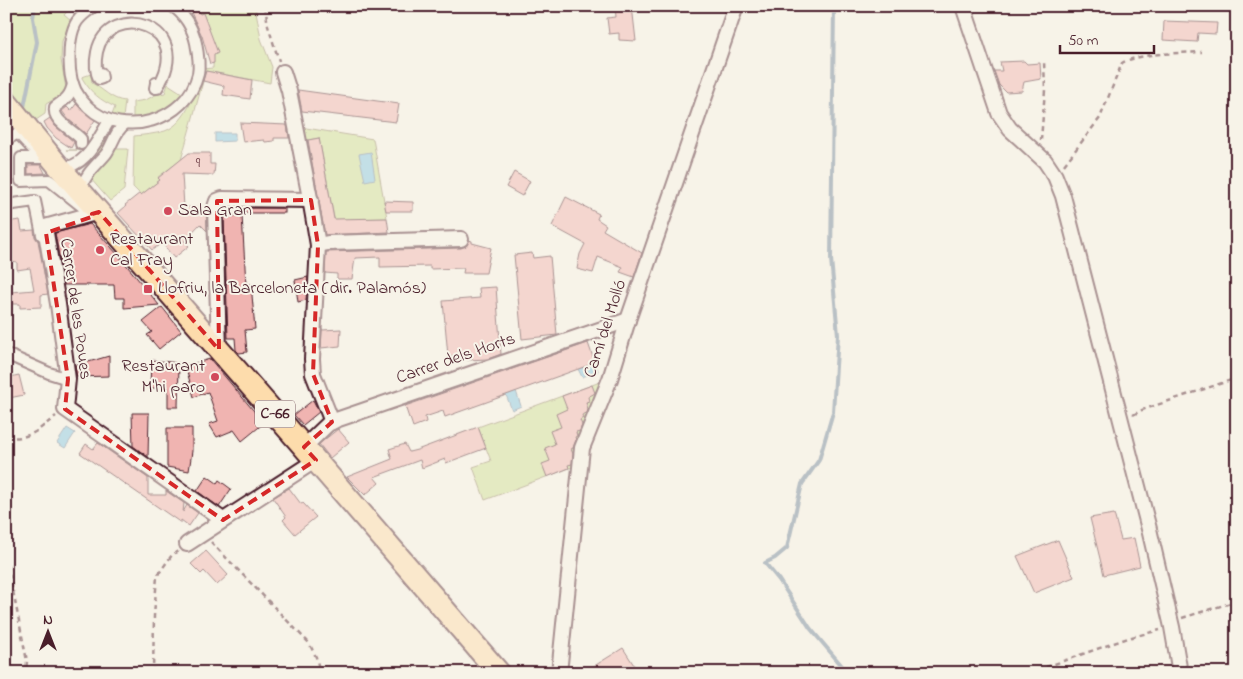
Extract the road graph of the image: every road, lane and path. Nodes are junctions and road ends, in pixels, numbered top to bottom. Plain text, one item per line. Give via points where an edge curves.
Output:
1 (94, 6) edge
2 (172, 6) edge
3 (265, 6) edge
4 (736, 6) edge
5 (963, 6) edge
6 (1202, 52) dead end
7 (1044, 60) dead end
8 (282, 72) joint
9 (101, 74) dead end
10 (156, 83) dead end
11 (73, 84) junction
12 (6, 102) edge
13 (109, 121) junction
14 (125, 124) junction
15 (6, 140) edge
16 (1041, 141) dead end
17 (81, 144) dead end
18 (60, 168) junction
19 (1055, 176) junction
20 (80, 189) junction
21 (310, 200) junction
22 (6, 205) edge
23 (96, 213) junction
24 (46, 234) junction
25 (461, 239) dead end
26 (318, 245) junction
27 (628, 320) junction
28 (219, 350) junction
29 (6, 354) edge
30 (1237, 378) edge
31 (68, 379) junction
32 (65, 409) junction
33 (332, 422) junction
34 (1122, 427) junction
35 (6, 436) edge
36 (310, 453) junction
37 (223, 520) junction
38 (203, 533) junction
39 (187, 544) joint
40 (6, 556) edge
41 (1237, 601) edge
42 (1172, 627) junction
43 (26, 673) edge
44 (153, 673) edge
45 (320, 673) edge
46 (499, 673) edge
47 (559, 673) edge
48 (1029, 673) edge
49 (1180, 673) edge

1 - 11 street via 75,24 69,59
2 - 14 street via 192,30 198,74 185,99 170,113 138,124
3 - 8 path
4 - 27 street, Camí del Molló
5 - 19 street via 999,113
6 - 19 path via 1140,56 1122,63 1100,118
7 - 16 path
8 - 21 street via 289,91
9 - 10 street via 100,79 95,64 98,47 108,30 119,22 145,23 158,31 167,43 168,62 158,88 155,88
11 - 13 street via 82,100
11 - 17 street via 71,94 55,106 54,112 81,139
12 - 18 main road, C-66
13 - 14 street
13 - 18 street via 85,157 72,166
14 - 20 street via 86,175
15 - 23 street via 18,132 41,158 20,158 22,182 49,180
18 - 20 main road, C-66
19 - 34 street via 1063,196
20 - 23 main road, C-66
21 - 26 street
21 - 28 street via 217,201
22 - 24 street via 35,201 42,235
23 - 24 street, Carrer de les Poues via 45,227
23 - 28 main road, C-66
24 - 31 street, Carrer de les Poues
25 - 26 street
26 - 33 street via 313,374
27 - 33 street, Carrer dels Horts
27 - 47 street, Camí del Molló via 610,379 582,448
28 - 36 main road, C-66
29 - 31 street
30 - 34 path via 1142,410 1127,419
31 - 32 street, Carrer de les Poues
32 - 35 path via 33,433 20,438
32 - 37 street
33 - 36 street, Carrer dels Horts
34 - 42 street
36 - 37 street, Carrer dels Horts
36 - 46 main road, C-66
37 - 38 street, Carrer dels Horts
38 - 39 street, Carrer dels Horts
38 - 45 path via 309,644
39 - 44 path via 172,555 157,576
40 - 43 path via 27,661
41 - 42 path via 1183,617
42 - 48 path via 1128,638
42 - 49 street

